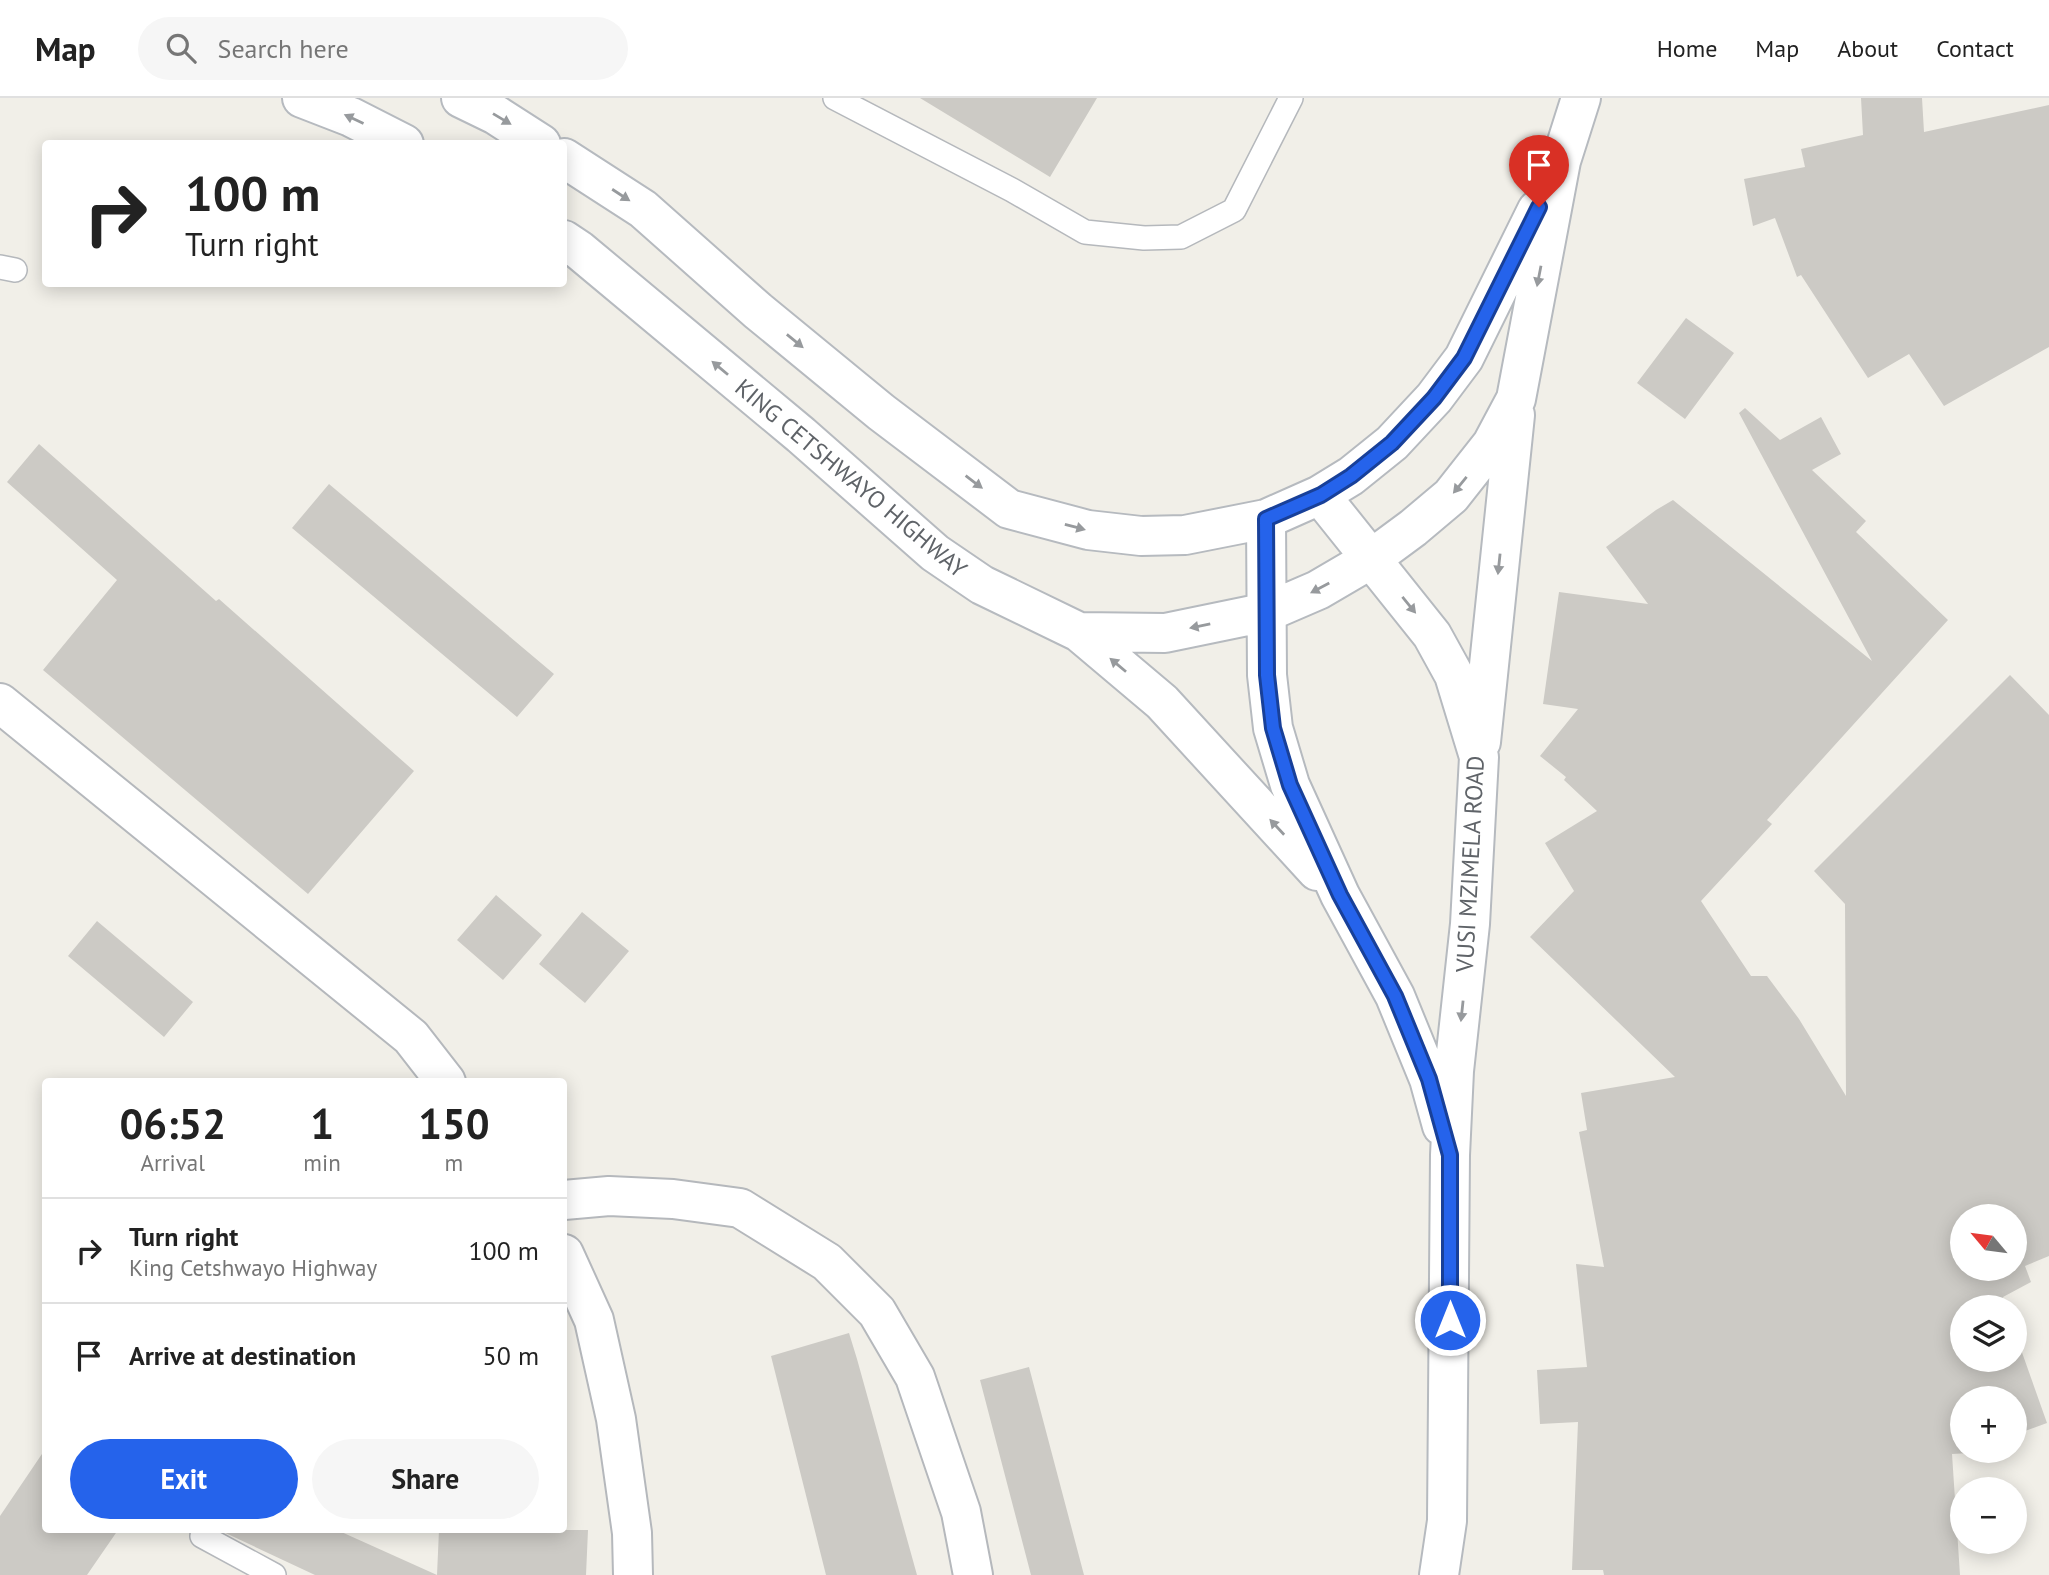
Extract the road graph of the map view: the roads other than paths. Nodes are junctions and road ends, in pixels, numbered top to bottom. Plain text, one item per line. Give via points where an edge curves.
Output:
1 (302, 98) edge
2 (461, 98) edge
3 (835, 98) edge
4 (1292, 98) edge
5 (1581, 98) edge
6 (396, 140) edge
7 (535, 140) edge
8 (567, 160) edge
9 (1561, 161) junction
10 (567, 242) edge
11 (1516, 399) junction
12 (1321, 495) junction
13 (1266, 519) junction
14 (1371, 559) junction
15 (1267, 612) junction
16 (1079, 632) junction
17 (0, 703) edge
18 (1479, 757) junction
19 (1340, 895) junction
20 (443, 1078) edge
21 (1450, 1155) junction
22 (567, 1200) edge
23 (567, 1261) edge
24 (202, 1536) dead end
25 (274, 1575) edge
26 (634, 1575) edge
27 (973, 1575) edge
28 (1439, 1575) edge

6 -> 1 main road
2 -> 7 main road
3 - 4 lane via 1085,232 1144,238 1181,237 1234,210
5 - 9 main road, KING CETSHWAYO HIGHWAY
8 -> 13 main road, KING CETSHWAYO HIGHWAY via 643,209 758,311 1009,509 1088,530 1141,536 1185,535
9 -> 11 main road, KING CETSHWAYO HIGHWAY
9 - 12 main road, KING CETSHWAYO HIGHWAY via 1464,358 1392,443
16 -> 10 main road, KING CETSHWAYO HIGHWAY via 982,585 935,553 801,435
11 -> 14 main road, KING CETSHWAYO HIGHWAY via 1492,444 1451,496
11 -> 18 main road
12 - 13 main road, KING CETSHWAYO HIGHWAY
12 - 14 main road, VUSI MZIMELA ROAD
13 - 15 main road, VUSI MZIMELA ROAD
14 -> 15 main road, KING CETSHWAYO HIGHWAY via 1318,590
14 -> 18 main road, VUSI MZIMELA ROAD via 1432,635 1454,674
15 -> 16 main road, KING CETSHWAYO HIGHWAY via 1165,633
15 - 19 main road, VUSI MZIMELA ROAD via 1273,728 1290,785
19 -> 16 main road via 1162,702
17 - 20 main road via 411,1037
18 -> 21 main road, VUSI MZIMELA ROAD
19 - 21 main road, VUSI MZIMELA ROAD via 1395,996 1429,1079
21 - 28 main road, VUSI MZIMELA ROAD via 1447,1521
22 - 27 main road via 673,1199 740,1208 827,1262 877,1312 915,1377 961,1512
23 - 26 main road via 594,1320 616,1419
24 - 25 lane

